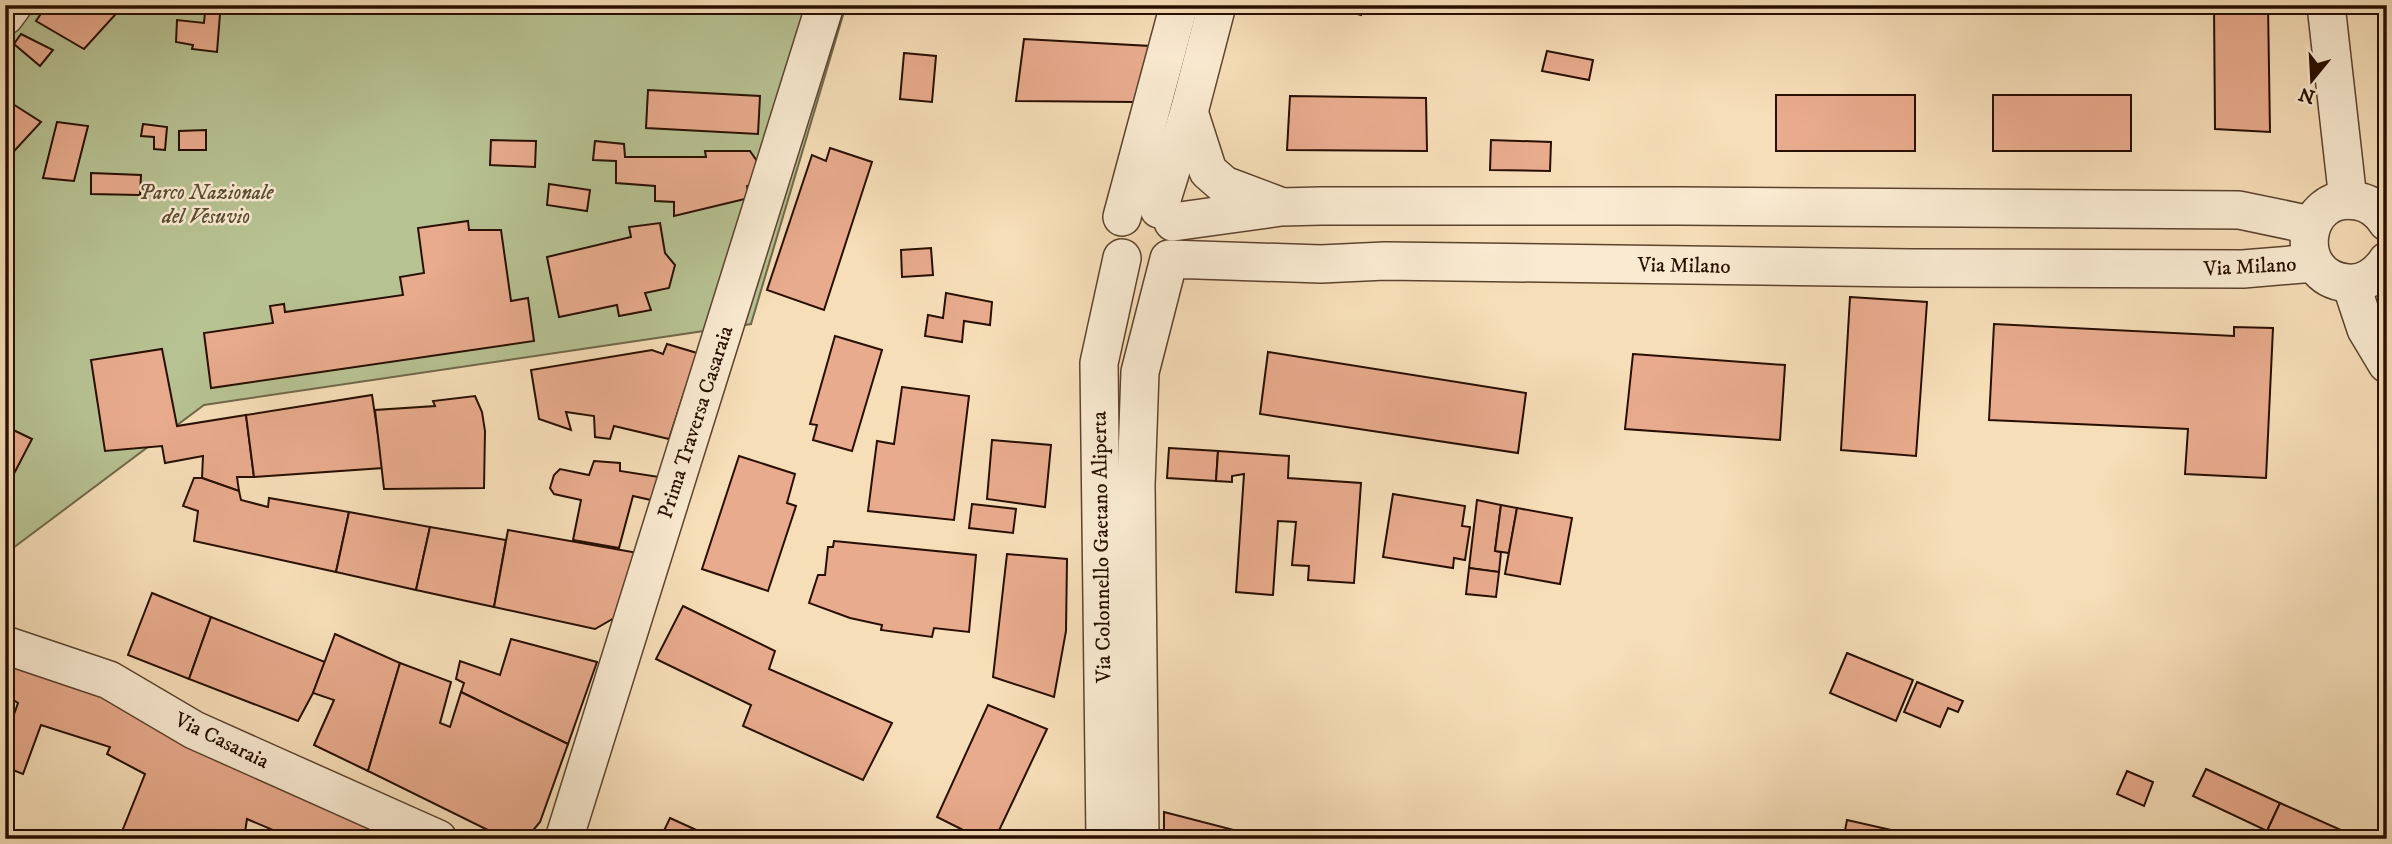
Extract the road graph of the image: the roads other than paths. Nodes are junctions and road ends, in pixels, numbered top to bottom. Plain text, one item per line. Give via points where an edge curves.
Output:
1 (13, 5) edge
2 (825, 5) edge
3 (1179, 5) edge
4 (1217, 5) edge
5 (2326, 5) edge
6 (5, 16) edge
7 (1189, 112) junction
8 (2348, 200) junction
9 (1281, 207) junction
10 (1166, 216) junction
11 (1122, 217) junction
12 (2387, 222) edge
13 (2311, 225) junction
14 (1122, 258) junction
15 (1169, 260) junction
16 (2387, 261) edge
17 (2314, 263) junction
18 (2351, 284) junction
19 (2387, 363) edge
20 (5, 645) edge
21 (438, 839) edge
22 (564, 839) edge
23 (1105, 839) edge
24 (1140, 839) edge

1 - 6 street
2 - 22 street, Prima Traversa Casaraia
3 - 11 street
4 - 7 street
5 - 8 street
7 - 9 street, Via Milano via 1208,171 1224,185
7 - 10 street
8 - 12 street via 2373,206
8 - 13 street via 2326,207
9 - 10 street, Via Milano
9 - 13 street, Via Milano via 2239,210
10 - 11 street via 1139,207
10 - 15 street via 1177,242
11 - 14 street via 1114,233
13 - 17 street via 2308,238
14 - 15 street via 1145,270
14 - 23 street, Via Colonnello Gaetano Aliperta via 1099,363
15 - 17 street, Via Milano via 2243,269
15 - 24 street, Via Colonnello Gaetano Aliperta via 1140,372 1136,485
16 - 18 street via 2374,276
17 - 18 street via 2329,278
18 - 19 street via 2366,329
20 - 21 street, Via Casaraia via 109,680 194,730

